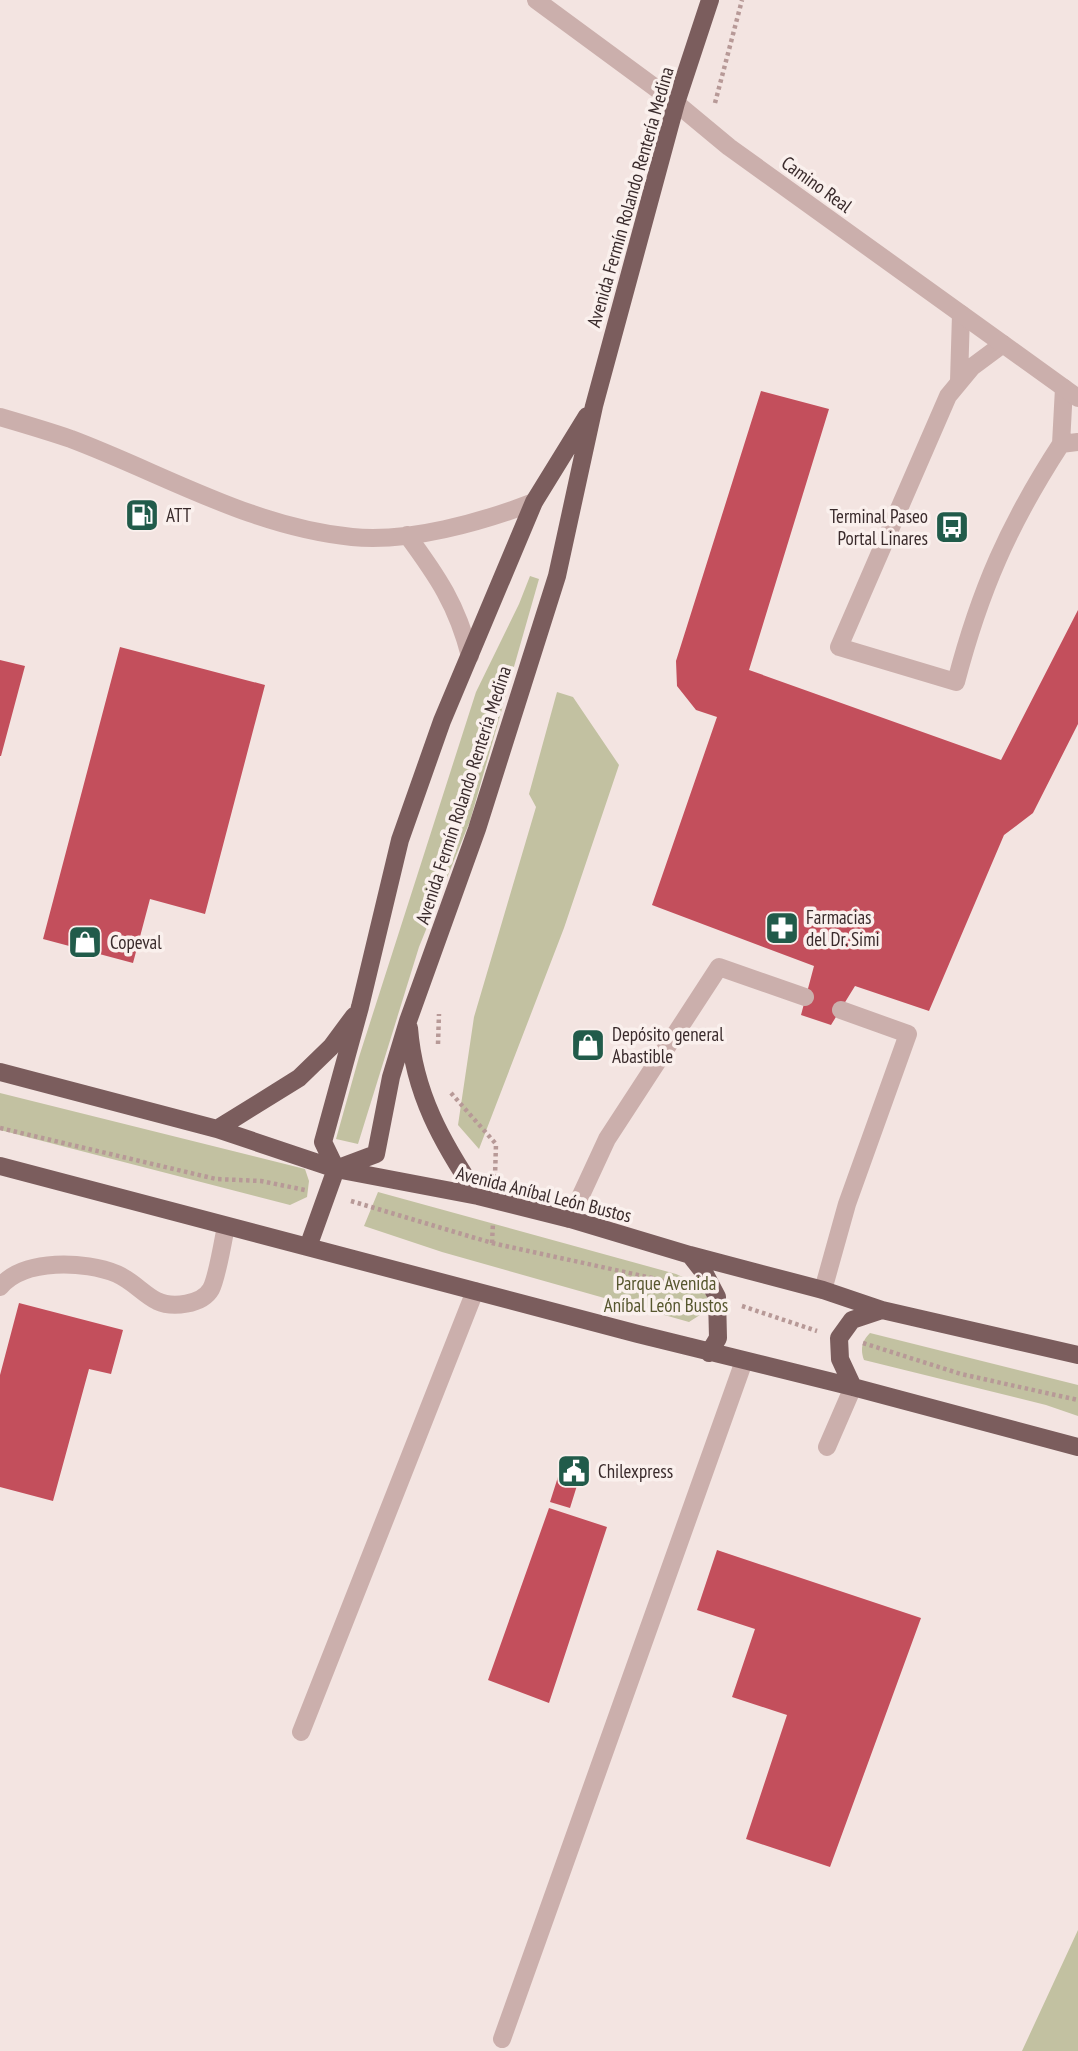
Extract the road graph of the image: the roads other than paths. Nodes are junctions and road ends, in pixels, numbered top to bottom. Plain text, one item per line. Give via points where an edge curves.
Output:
1 (536, 0) edge
2 (710, 0) edge
3 (676, 103) junction
4 (961, 314) junction
5 (1003, 344) junction
6 (959, 381) junction
7 (1071, 393) edge
8 (593, 405) junction
9 (0, 417) edge
10 (1070, 443) edge
11 (534, 502) junction
12 (407, 535) junction
13 (470, 656) junction
14 (806, 998) dead end
15 (360, 1007) junction
16 (841, 1010) dead end
17 (408, 1021) junction
18 (0, 1072) edge
19 (217, 1129) junction
20 (0, 1166) edge
21 (336, 1169) junction
22 (478, 1196) junction
23 (570, 1219) junction
24 (226, 1226) junction
25 (308, 1247) junction
26 (690, 1255) junction
27 (0, 1287) edge
28 (823, 1290) junction
29 (475, 1291) junction
30 (882, 1310) junction
31 (709, 1353) junction
32 (1078, 1354) edge
33 (744, 1361) junction
34 (853, 1387) junction
35 (827, 1447) dead end
36 (1078, 1447) edge
37 (301, 1732) dead end
38 (502, 2039) dead end

1 - 3 street, Camino Real
2 - 3 main road, Avenida Fermín Rolando Rentería Medina
3 - 4 street, Camino Real
3 - 8 main road, Avenida Fermín Rolando Rentería Medina
4 - 5 street, Camino Real
4 - 6 street
5 - 6 street
5 - 7 street, Camino Real
6 - 10 street via 940,413 839,647 956,682 969,631 1008,533 1034,486
7 - 10 street
8 - 11 main road, Avenida Fermín Rolando Rentería Medina
8 - 17 main road, Avenida Fermín Rolando Rentería Medina via 557,576 477,829
9 - 12 street via 71,439 256,515 353,537
11 - 12 street via 494,517
11 - 13 main road, Avenida Fermín Rolando Rentería Medina
12 - 13 street via 455,609
13 - 15 main road, Avenida Fermín Rolando Rentería Medina via 400,839
14 - 23 street via 719,967 607,1139
15 - 19 main road via 331,1047 299,1078
15 - 21 main road, Avenida Fermín Rolando Rentería Medina via 323,1142
16 - 28 street via 908,1034 847,1204
17 - 21 main road, Avenida Fermín Rolando Rentería Medina via 388,1086 376,1154
17 - 22 main road via 416,1074 435,1127
18 - 19 main road, Avenida Aníbal León Bustos
19 - 21 main road, Avenida Aníbal León Bustos
20 - 24 main road
21 - 22 main road, Avenida Aníbal León Bustos
21 - 25 main road
22 - 23 main road, Avenida Aníbal León Bustos
23 - 26 main road, Avenida Aníbal León Bustos
24 - 25 main road
24 - 27 street via 211,1290 186,1304 157,1301 118,1275 73,1264 27,1271
25 - 29 main road
26 - 28 main road, Avenida Aníbal León Bustos
26 - 31 main road via 718,1297 718,1338
28 - 30 main road, Avenida Aníbal León Bustos
29 - 31 main road
29 - 37 street
30 - 32 main road, Avenida Aníbal León Bustos
30 - 34 main road via 852,1320 839,1338 840,1359
31 - 33 main road
33 - 34 main road
33 - 38 street
34 - 35 street
34 - 36 main road

